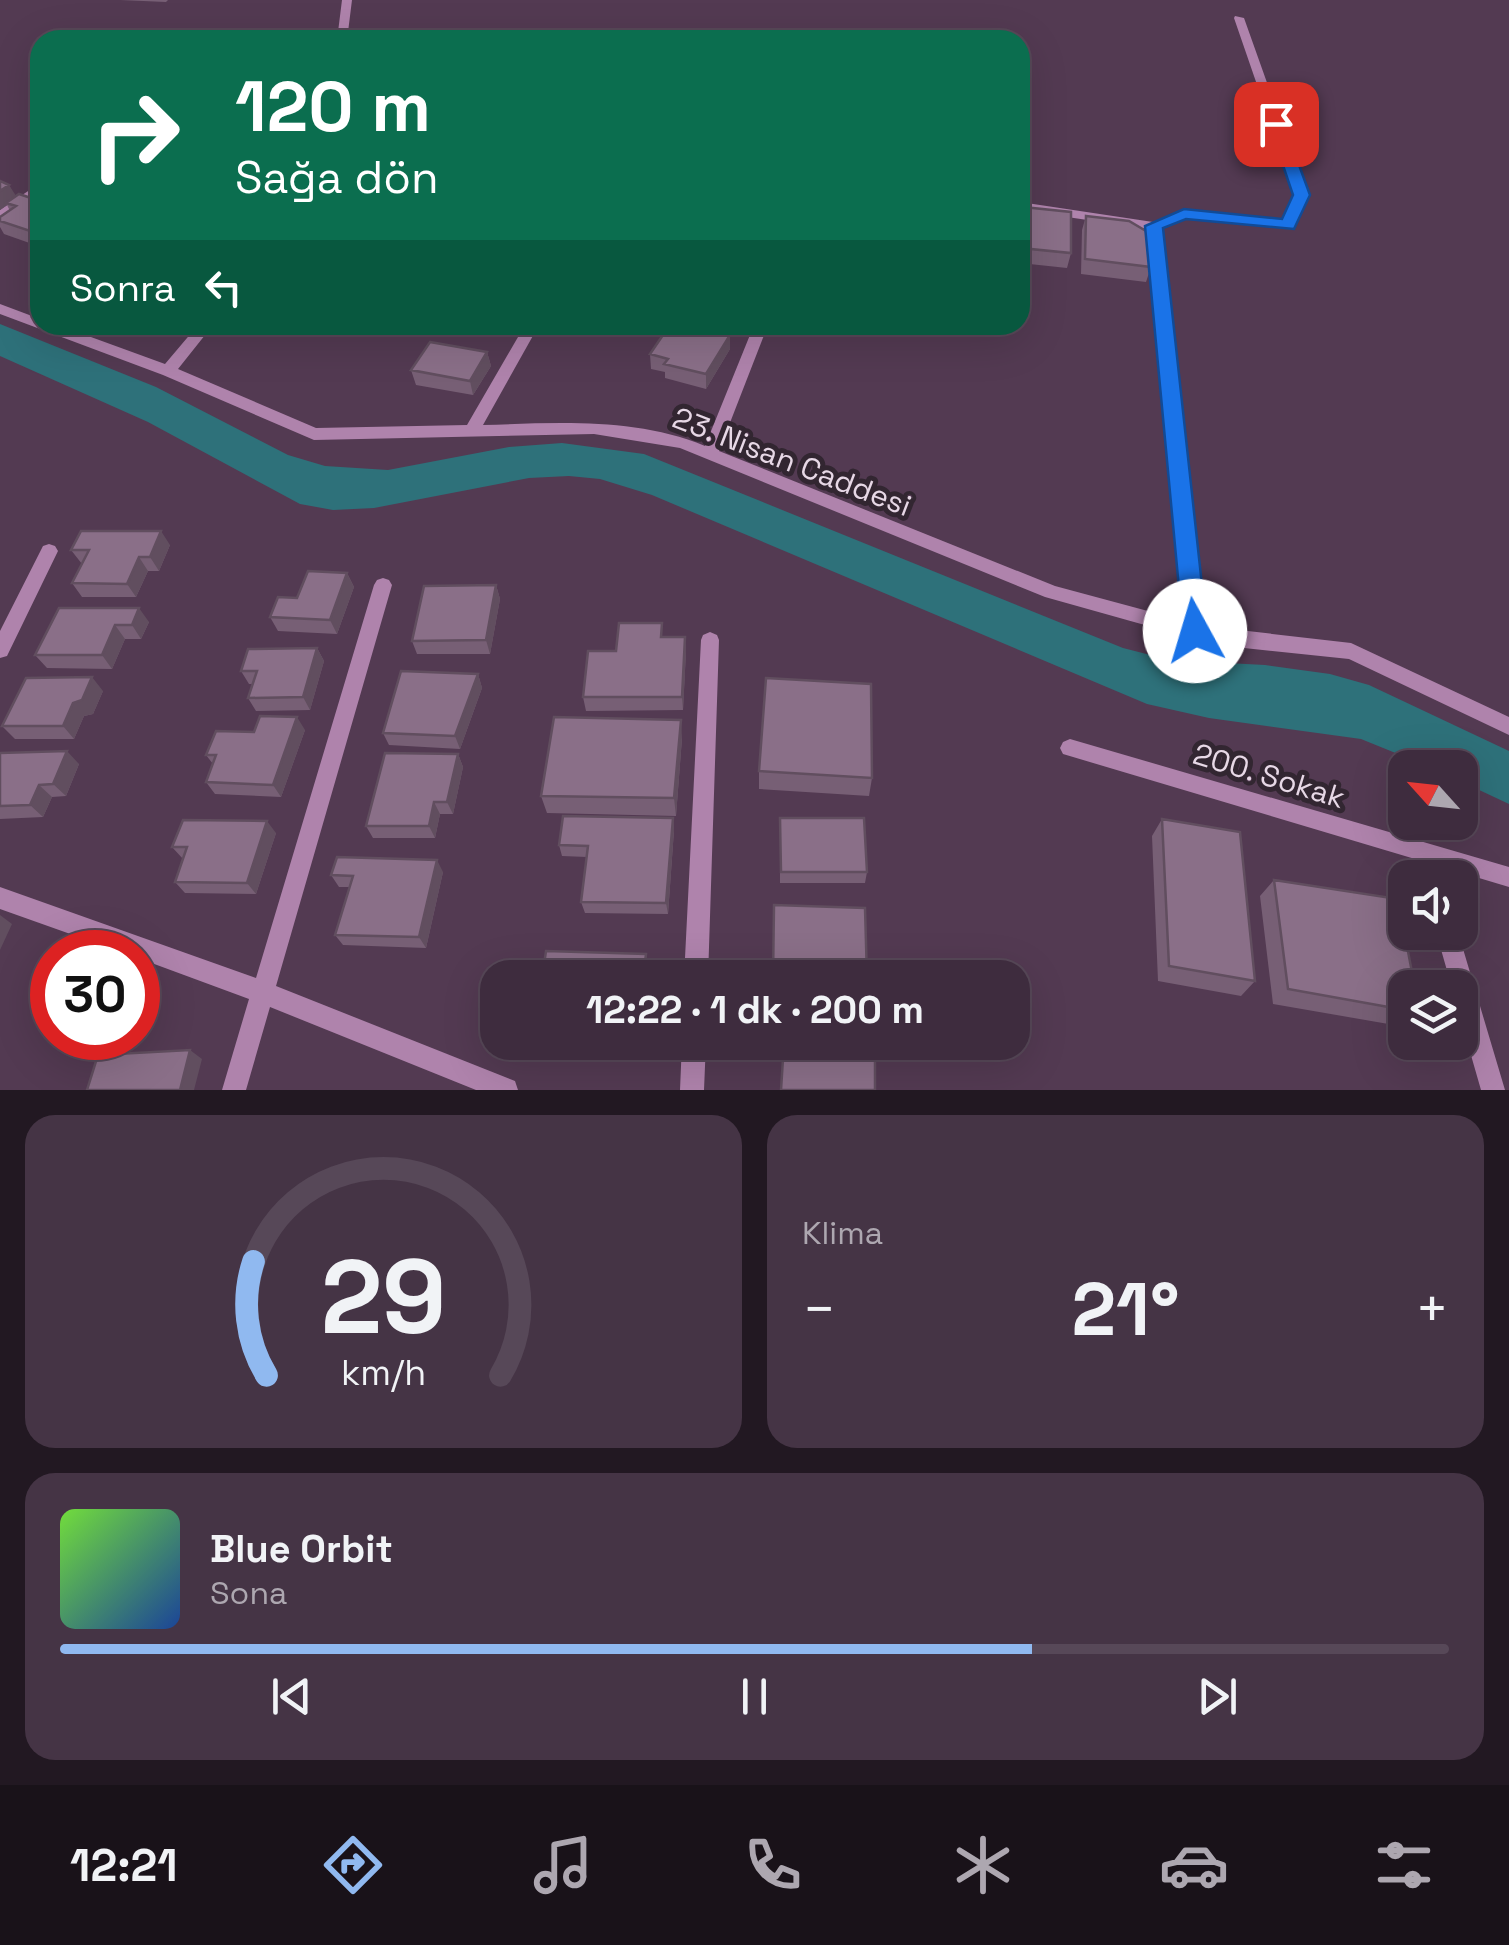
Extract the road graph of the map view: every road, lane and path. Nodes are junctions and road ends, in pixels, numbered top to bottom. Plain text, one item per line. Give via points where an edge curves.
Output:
1 (346, 0) edge
2 (1239, 18) dead end
3 (343, 30) edge
4 (30, 194) edge
5 (1030, 207) edge
6 (0, 216) edge
7 (1154, 226) junction
8 (0, 309) edge
9 (30, 320) edge
10 (71, 335) edge
11 (198, 335) edge
12 (526, 335) edge
13 (757, 335) edge
14 (168, 371) junction
15 (473, 428) junction
16 (710, 454) junction
17 (50, 550) dead end
18 (383, 585) dead end
19 (1195, 631) junction
20 (710, 640) dead end
21 (0, 650) edge
22 (1509, 726) edge
23 (1070, 748) dead end
24 (1424, 854) junction
25 (1426, 860) edge
26 (1509, 877) edge
27 (0, 898) edge
28 (1452, 950) edge
29 (697, 960) edge
30 (263, 992) junction
31 (693, 1060) edge
32 (234, 1090) edge
33 (506, 1090) edge
34 (692, 1090) edge
35 (1494, 1090) edge

1 - 3 street
2 - 7 street via 1302,195 1288,225 1184,214
4 - 6 street
5 - 7 street
7 - 19 street
8 - 9 street, 23. Nisan Caddesi
10 - 14 street, 23. Nisan Caddesi
11 - 14 street
12 - 15 street
13 - 16 street
14 - 15 street, 23. Nisan Caddesi via 314,434
15 - 16 street, 23. Nisan Caddesi via 594,428 683,442
16 - 19 street, 23. Nisan Caddesi via 1051,592
17 - 21 street
18 - 30 street
19 - 22 street, 23. Nisan Caddesi via 1352,651
20 - 29 street
23 - 24 street, 200. Sokak
24 - 25 street
24 - 26 street, 200. Sokak
27 - 30 street
28 - 35 street
30 - 32 street
30 - 33 street
31 - 34 street

